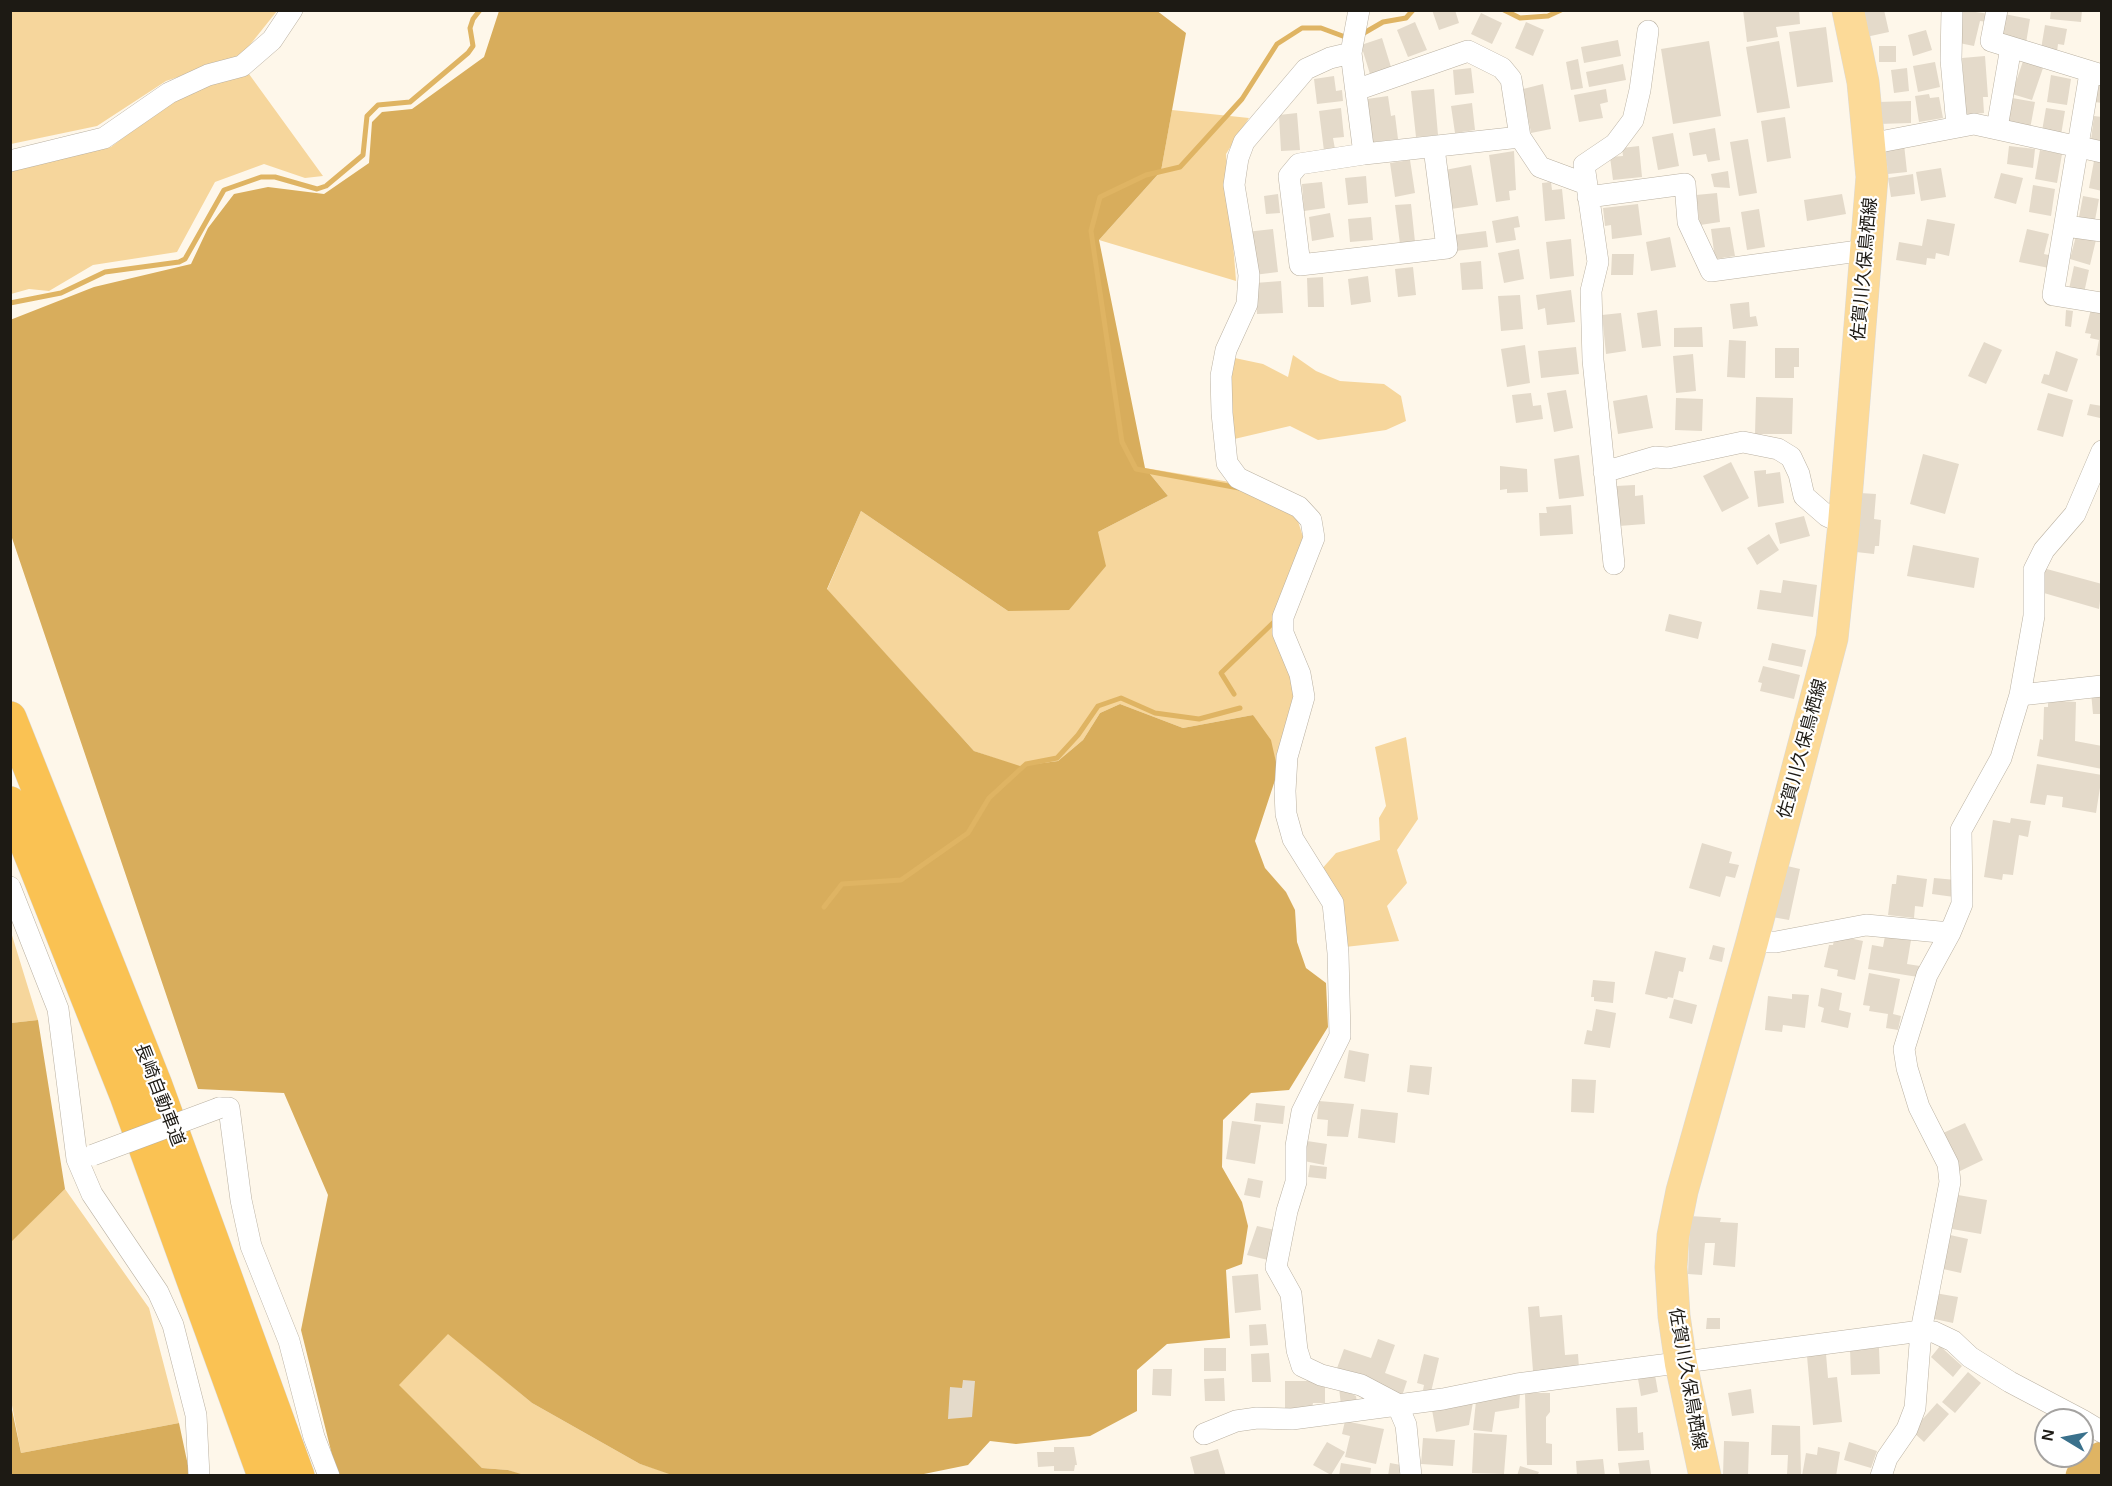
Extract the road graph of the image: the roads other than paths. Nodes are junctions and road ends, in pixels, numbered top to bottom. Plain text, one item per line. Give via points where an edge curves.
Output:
1 (292, 10) edge
2 (1359, 10) edge
3 (1848, 10) edge
4 (1952, 10) edge
5 (1997, 10) edge
6 (1648, 31) dead end
7 (2011, 47) junction
8 (1351, 53) junction
9 (2096, 74) edge
10 (1356, 90) junction
11 (1957, 126) junction
12 (1997, 128) junction
13 (1520, 137) junction
14 (1869, 144) junction
15 (1434, 148) junction
16 (2078, 148) junction
17 (2102, 152) edge
18 (1365, 154) junction
19 (10, 161) edge
20 (1587, 191) junction
21 (2066, 226) junction
22 (2102, 231) edge
23 (1866, 250) junction
24 (2102, 303) edge
25 (2102, 451) edge
26 (1604, 472) junction
27 (1844, 524) junction
28 (1614, 564) dead end
29 (2102, 686) edge
30 (2019, 695) junction
31 (10, 718) edge
32 (10, 803) edge
33 (10, 887) edge
34 (1950, 933) junction
35 (1752, 942) junction
36 (85, 1157) junction
37 (1921, 1331) junction
38 (1681, 1364) junction
39 (1397, 1404) junction
40 (2059, 1408) edge
41 (1204, 1434) dead end
42 (199, 1476) edge
43 (264, 1476) edge
44 (298, 1476) edge
45 (329, 1476) edge
46 (1411, 1476) edge
47 (1705, 1476) edge
48 (1881, 1476) edge

1 - 19 street via 272,40 242,66 208,75 169,93 104,138
2 - 8 street
3 - 14 main road, 佐賀川久保鳥栖線 via 1863,82
4 - 11 street via 1951,60
5 - 7 street via 1991,41
6 - 20 street via 1633,120 1615,144 1584,165
7 - 9 street
7 - 12 street
8 - 10 street
8 - 39 street via 1306,69 1244,142 1238,158 1234,184 1249,275 1247,304 1226,350 1221,376 1222,422 1227,463 1238,478 1299,507 1311,520 1314,538 1283,617 1283,633 1305,697 1287,757 1286,814 1293,839 1333,903 1340,1036 1302,1112 1296,1146 1296,1182 1276,1267 1291,1294 1302,1366 1321,1375 1361,1384
9 - 16 street
10 - 13 street via 1468,51 1502,68 1511,79
10 - 18 street
11 - 12 street
11 - 14 street
12 - 16 street
13 - 15 street
13 - 20 street via 1540,167
14 - 23 main road, 佐賀川久保鳥栖線 via 1872,177
15 - 18 street
15 - 18 street via 1447,248 1300,265 1289,176 1299,164
16 - 17 street
16 - 21 street
20 - 23 street via 1684,184 1688,222 1710,271
20 - 26 street via 1598,262 1591,291
21 - 22 street
21 - 24 street via 2053,295
23 - 27 main road, 佐賀川久保鳥栖線
25 - 30 street via 2075,514 2044,550 2034,570 2034,616
26 - 27 street via 1654,457 1668,458 1743,442 1778,448 1791,457 1804,496 1827,516
26 - 28 street
27 - 35 main road, 佐賀川久保鳥栖線 via 1832,638
29 - 30 street
30 - 34 street via 2001,759 1961,830 1962,904
31 - 44 highway, 長崎自動車道 via 159,1094
32 - 43 highway, 長崎自動車道 via 142,1138
33 - 36 street via 58,1009
34 - 35 street via 1866,925 1776,942
34 - 37 street via 1927,975 1904,1049 1919,1107 1948,1164 1950,1182
35 - 38 main road, 佐賀川久保鳥栖線 via 1673,1236 1674,1317
36 - 42 street via 92,1194 158,1292 173,1325 196,1415
36 - 45 street, bridge via 219,1108 229,1108 251,1246 289,1341 314,1437
37 - 38 street
37 - 40 street via 1953,1341 1970,1357
37 - 48 street via 1915,1408
38 - 39 street via 1517,1384
38 - 47 main road, 佐賀川久保鳥栖線
39 - 41 street via 1292,1419 1236,1421
39 - 46 street via 1406,1425

